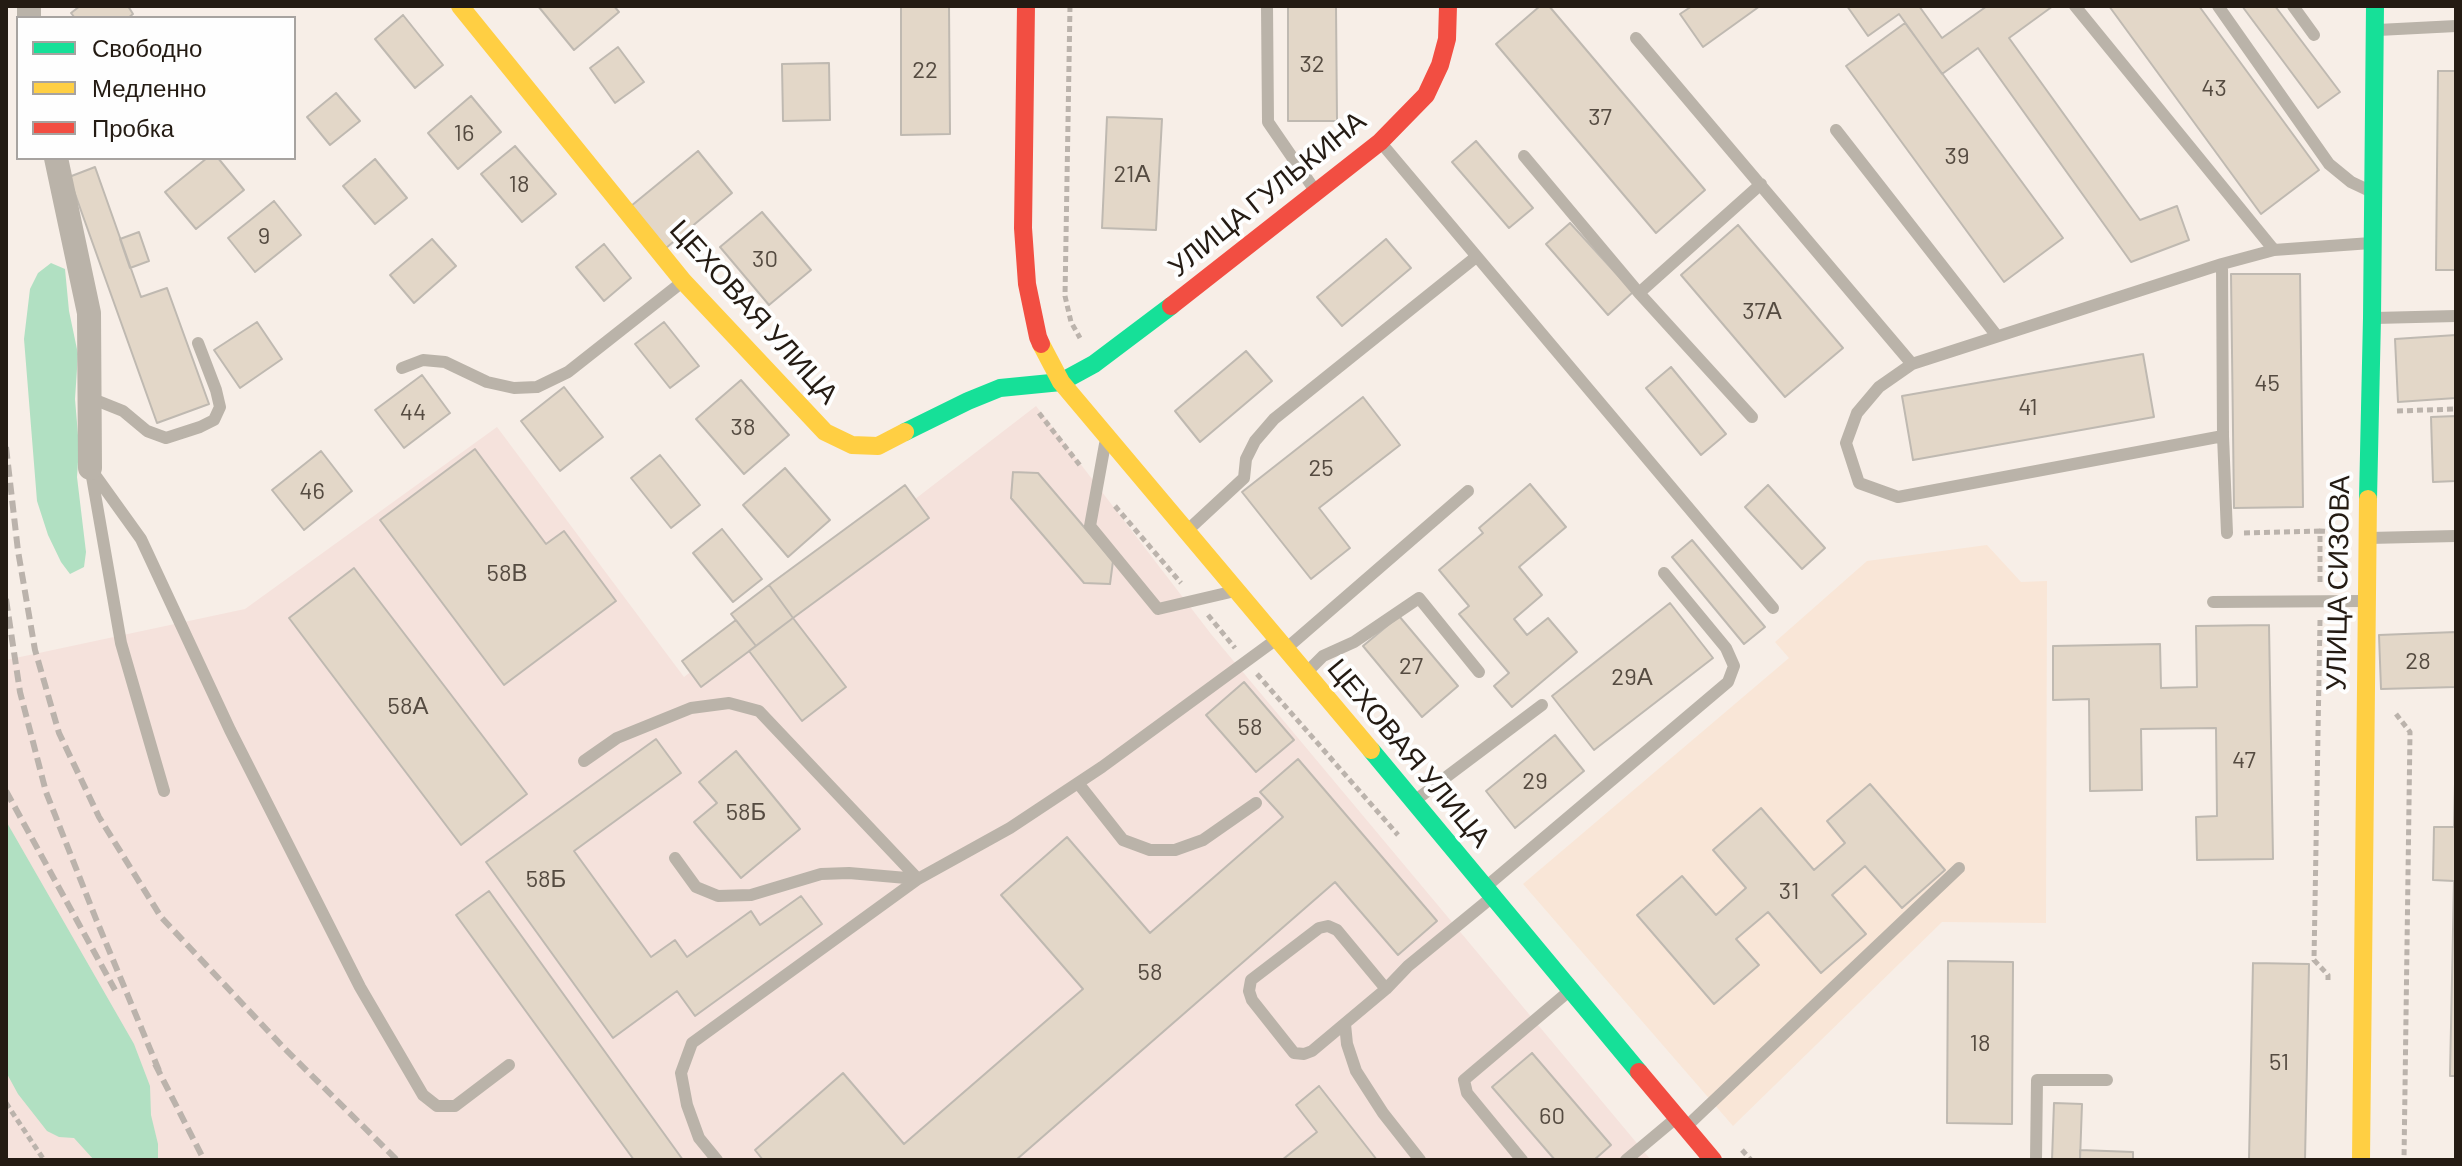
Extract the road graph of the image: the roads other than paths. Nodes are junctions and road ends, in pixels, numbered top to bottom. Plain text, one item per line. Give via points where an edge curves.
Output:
1 (460, 6) edge
2 (1026, 6) edge
3 (1267, 6) edge
4 (1448, 6) edge
5 (2075, 6) edge
6 (2218, 6) edge
7 (2293, 6) edge
8 (2375, 6) edge
9 (2456, 26) edge
10 (2375, 30) junction
11 (2314, 35) dead end
12 (1636, 38) dead end
13 (1836, 130) dead end
14 (1380, 142) junction
15 (1524, 156) dead end
16 (56, 160) edge
17 (1761, 184) junction
18 (1316, 192) junction
19 (2372, 193) junction
20 (2371, 243) junction
21 (2274, 250) junction
22 (1476, 257) junction
23 (2222, 264) junction
24 (683, 281) junction
25 (1639, 293) junction
26 (2456, 316) edge
27 (2372, 318) junction
28 (1997, 336) junction
29 (198, 343) dead end
30 (1912, 364) junction
31 (402, 368) dead end
32 (1061, 382) junction
33 (88, 397) junction
34 (1752, 417) dead end
35 (2223, 436) junction
36 (1107, 437) junction
37 (90, 468) junction
38 (1468, 491) dead end
39 (1187, 531) junction
40 (2227, 533) road end
41 (2456, 536) edge
42 (2366, 538) junction
43 (1664, 573) dead end
44 (1238, 591) junction
45 (2365, 601) junction
46 (2213, 602) dead end
47 (1773, 608) dead end
48 (1281, 644) junction
49 (1479, 672) dead end
50 (1306, 674) junction
51 (1542, 705) dead end
52 (584, 761) dead end
53 (1078, 783) junction
54 (164, 791) dead end
55 (1414, 801) junction
56 (1256, 803) dead end
57 (675, 858) dead end
58 (1959, 868) dead end
59 (918, 879) junction
60 (1489, 892) junction
61 (1386, 989) junction
62 (1572, 989) junction
63 (1345, 1024) junction
64 (509, 1065) dead end
65 (2107, 1080) dead end
66 (1682, 1122) junction
67 (717, 1160) edge
68 (1420, 1160) edge
69 (1522, 1160) edge
70 (1626, 1160) edge
71 (1713, 1160) edge
72 (2036, 1160) edge
73 (2361, 1160) edge

1 - 24 main road, ЦЕХОВАЯ УЛИЦА
2 - 32 main road, ЦЕХОВАЯ УЛИЦА via 1027,284 1038,337
3 - 18 lane via 1268,122
4 - 14 main road, УЛИЦА ГУЛЬКИНА via 1447,39 1426,95
5 - 21 lane
6 - 19 lane via 2329,164
7 - 11 lane
8 - 10 main road, УЛИЦА СИЗОВА
9 - 10 lane
10 - 19 main road, УЛИЦА СИЗОВА
12 - 17 lane
13 - 28 lane
14 - 18 main road, УЛИЦА ГУЛЬКИНА
14 - 22 lane
15 - 25 lane
16 - 33 street via 89,313
17 - 25 lane
17 - 30 lane
18 - 32 main road, УЛИЦА ГУЛЬКИНА via 1147,325
19 - 20 main road, УЛИЦА СИЗОВА
20 - 21 lane
20 - 27 main road, УЛИЦА СИЗОВА
21 - 23 lane
22 - 39 lane via 1274,419 1255,441 1244,478
22 - 47 lane
23 - 28 lane
23 - 35 lane
24 - 31 lane via 568,372 537,387 487,382 445,362 423,360
24 - 32 main road, ЦЕХОВАЯ УЛИЦА via 825,432 852,445 878,446 1000,388
25 - 34 lane
26 - 27 lane
27 - 42 main road, УЛИЦА СИЗОВА
28 - 30 lane
29 - 33 lane via 220,407 214,420 200,427 166,438
30 - 35 lane via 1879,387 1857,413 1846,443 1859,483 1898,497
32 - 36 main road, ЦЕХОВАЯ УЛИЦА
33 - 37 street
35 - 40 lane
36 - 39 main road, ЦЕХОВАЯ УЛИЦА
36 - 44 lane via 1090,526 1158,609
37 - 54 lane via 121,643
37 - 64 lane via 141,539 360,987 423,1095 437,1106 455,1106
38 - 48 lane
39 - 44 main road, ЦЕХОВАЯ УЛИЦА
41 - 42 lane
42 - 45 main road, УЛИЦА СИЗОВА
43 - 60 lane via 1726,648 1734,666 1728,682
44 - 48 main road, ЦЕХОВАЯ УЛИЦА
45 - 46 lane
45 - 73 main road, УЛИЦА СИЗОВА
48 - 50 main road, ЦЕХОВАЯ УЛИЦА
48 - 53 lane via 1246,661
49 - 50 lane via 1419,598 1354,642 1323,656
50 - 55 main road, ЦЕХОВАЯ УЛИЦА
51 - 55 lane
52 - 59 lane via 617,738 691,708 729,703 759,711
53 - 56 lane via 1123,840 1150,850 1175,850 1203,840
53 - 59 lane
55 - 60 main road, ЦЕХОВАЯ УЛИЦА
57 - 59 lane via 696,887 718,896 751,895 821,874
58 - 66 lane
59 - 67 lane via 692,1043 681,1073 687,1105 699,1138
60 - 61 lane
60 - 62 main road, ЦЕХОВАЯ УЛИЦА
61 - 63 lane
61 - 63 lane via 1328,926 1251,980 1252,1000 1294,1053 1312,1051
62 - 66 main road, ЦЕХОВАЯ УЛИЦА
62 - 69 lane via 1464,1080 1467,1093
63 - 68 lane via 1356,1071
65 - 72 lane via 2037,1080
66 - 70 lane
66 - 71 main road, ЦЕХОВАЯ УЛИЦА

